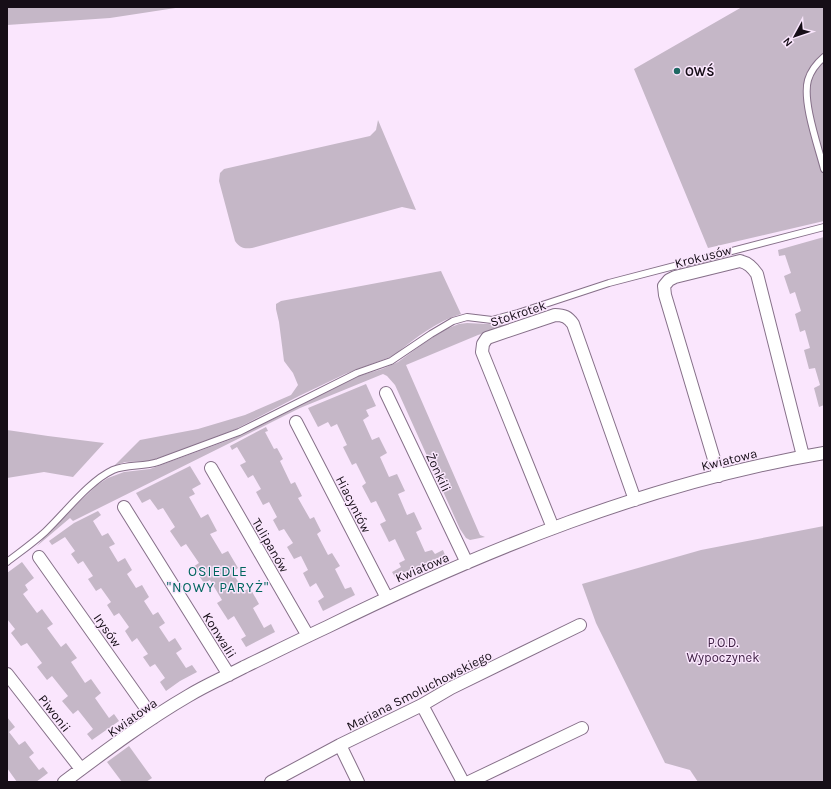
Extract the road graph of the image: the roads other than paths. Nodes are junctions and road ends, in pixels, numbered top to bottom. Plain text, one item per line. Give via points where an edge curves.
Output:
1 (824, 56) edge
2 (824, 169) edge
3 (824, 227) edge
4 (386, 393) dead end
5 (296, 422) dead end
6 (824, 453) edge
7 (803, 456) junction
8 (211, 468) dead end
9 (719, 476) junction
10 (635, 500) junction
11 (124, 507) dead end
12 (553, 528) junction
13 (39, 557) dead end
14 (7, 562) edge
15 (467, 563) junction
16 (387, 598) junction
17 (580, 625) dead end
18 (308, 636) junction
19 (7, 674) edge
20 (229, 675) junction
21 (422, 705) junction
22 (153, 718) junction
23 (582, 728) dead end
24 (340, 745) junction
25 (81, 770) junction
26 (64, 782) edge
27 (271, 782) edge
28 (358, 782) edge
29 (463, 782) edge
30 (469, 782) edge

1 - 2 lane via 816,64 808,80 806,94
3 - 14 lane via 616,281 492,320 467,317 453,321 391,361 351,376 239,432 158,462 126,466 111,471 85,492 46,531
4 - 15 street, Żonkili
5 - 16 street, Hiacyntów
6 - 7 street, Kwiatowa
7 - 9 street, Kwiatowa
7 - 9 street, Krokusów via 757,274 753,267 740,261 675,277 664,286
8 - 18 street, Tulipanów
9 - 10 street, Kwiatowa
10 - 12 street, Kwiatowa
10 - 12 street, Stokrotek via 569,318 555,315 487,338 482,352
11 - 20 street, Konwalii
12 - 15 street, Kwiatowa
13 - 22 street, Irysów
15 - 16 street, Kwiatowa
16 - 18 street, Kwiatowa
17 - 21 street, Mariana Smoluchowskiego via 451,688
18 - 20 street, Kwiatowa
19 - 25 street, Piwonii
20 - 22 street, Kwiatowa
21 - 24 street, Mariana Smoluchowskiego
21 - 29 street
22 - 25 street, Kwiatowa
23 - 30 street
24 - 27 street, Mariana Smoluchowskiego
24 - 28 street
25 - 26 street, Kwiatowa

